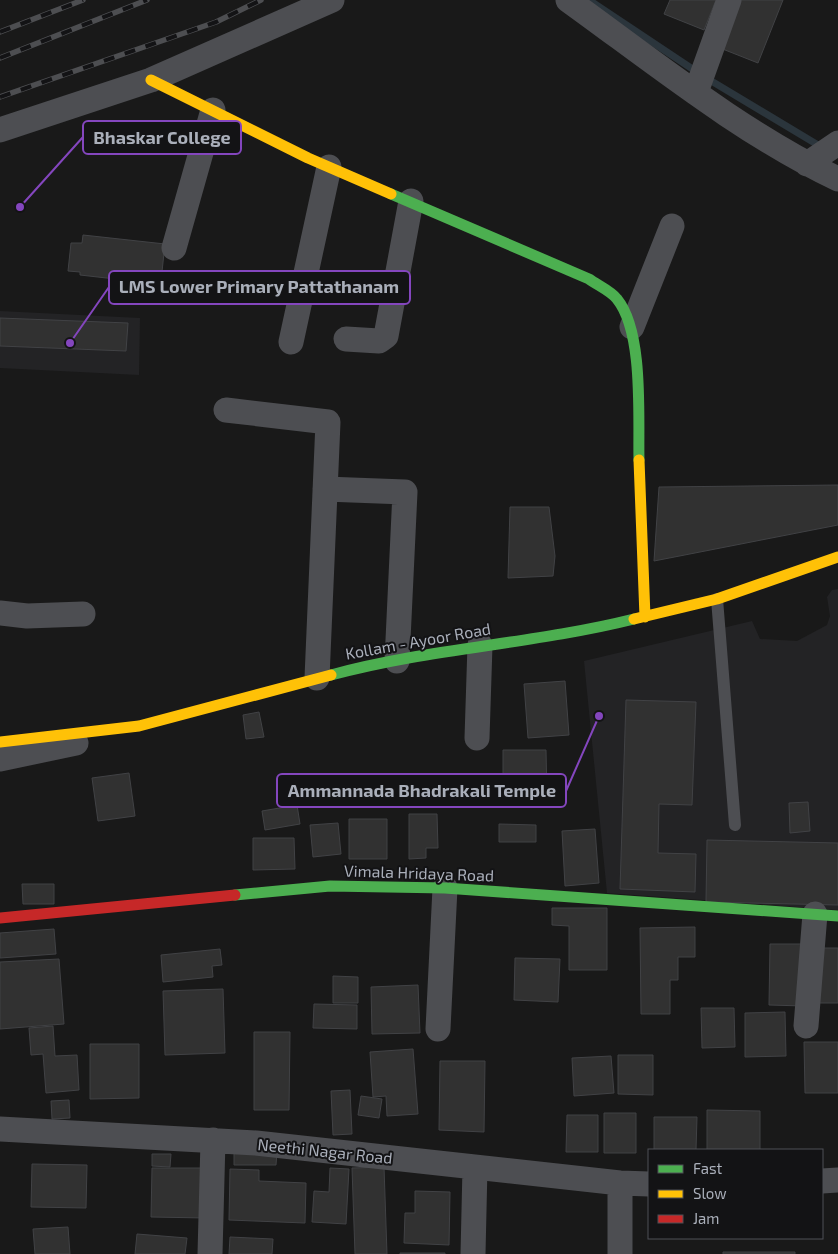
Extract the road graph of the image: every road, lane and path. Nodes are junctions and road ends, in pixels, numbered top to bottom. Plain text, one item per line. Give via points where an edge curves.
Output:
1 (332, 0) edge
2 (568, 0) edge
3 (729, 0) edge
4 (151, 80) junction
5 (696, 92) junction
6 (213, 110) junction
7 (0, 130) edge
8 (838, 142) edge
9 (807, 164) junction
10 (329, 167) junction
11 (838, 179) edge
12 (411, 201) junction
13 (672, 226) dead end
14 (174, 248) dead end
15 (632, 328) junction
16 (346, 340) dead end
17 (291, 342) dead end
18 (226, 410) dead end
19 (325, 489) junction
20 (838, 557) edge
21 (717, 600) junction
22 (0, 613) edge
23 (83, 614) dead end
24 (645, 617) junction
25 (480, 645) junction
26 (397, 661) junction
27 (317, 678) junction
28 (139, 726) junction
29 (477, 738) dead end
30 (0, 742) edge
31 (0, 758) edge
32 (735, 825) dead end
33 (445, 888) junction
34 (826, 915) edge
35 (0, 918) edge
36 (806, 1026) dead end
37 (438, 1029) dead end
38 (0, 1129) edge
39 (213, 1140) junction
40 (474, 1167) junction
41 (838, 1180) edge
42 (823, 1181) edge
43 (620, 1183) junction
44 (648, 1184) edge
45 (210, 1254) edge
46 (473, 1254) edge
47 (620, 1254) edge

1 - 4 street
2 - 5 street
3 - 5 street
4 - 6 street
4 - 7 street
5 - 9 street
6 - 10 street
6 - 14 street
8 - 9 street
9 - 11 street
10 - 12 street
10 - 17 street
12 - 15 street via 589,278 617,298
12 - 16 street via 386,336 379,341
13 - 15 street
15 - 24 street
18 - 19 street via 328,422
19 - 26 street via 405,492
19 - 27 street
20 - 21 street, Kollam - Ayoor Road
21 - 24 street, Kollam - Ayoor Road
21 - 32 lane
22 - 23 street via 26,616
24 - 25 street, Kollam - Ayoor Road via 595,629
25 - 26 street, Kollam - Ayoor Road
25 - 29 street
26 - 27 street, Kollam - Ayoor Road
27 - 28 street, Kollam - Ayoor Road
28 - 30 street, Kollam - Ayoor Road
28 - 31 street via 57,748
33 - 34 street, Vimala Hridaya Road
33 - 35 street, Vimala Hridaya Road via 330,886
33 - 37 street
34 - 36 street
38 - 39 street, Neethi Nagar Road
39 - 40 street, Neethi Nagar Road
39 - 45 street
40 - 43 street, Neethi Nagar Road
40 - 46 street
41 - 42 street
43 - 44 street, Neethi Nagar Road
43 - 47 street

